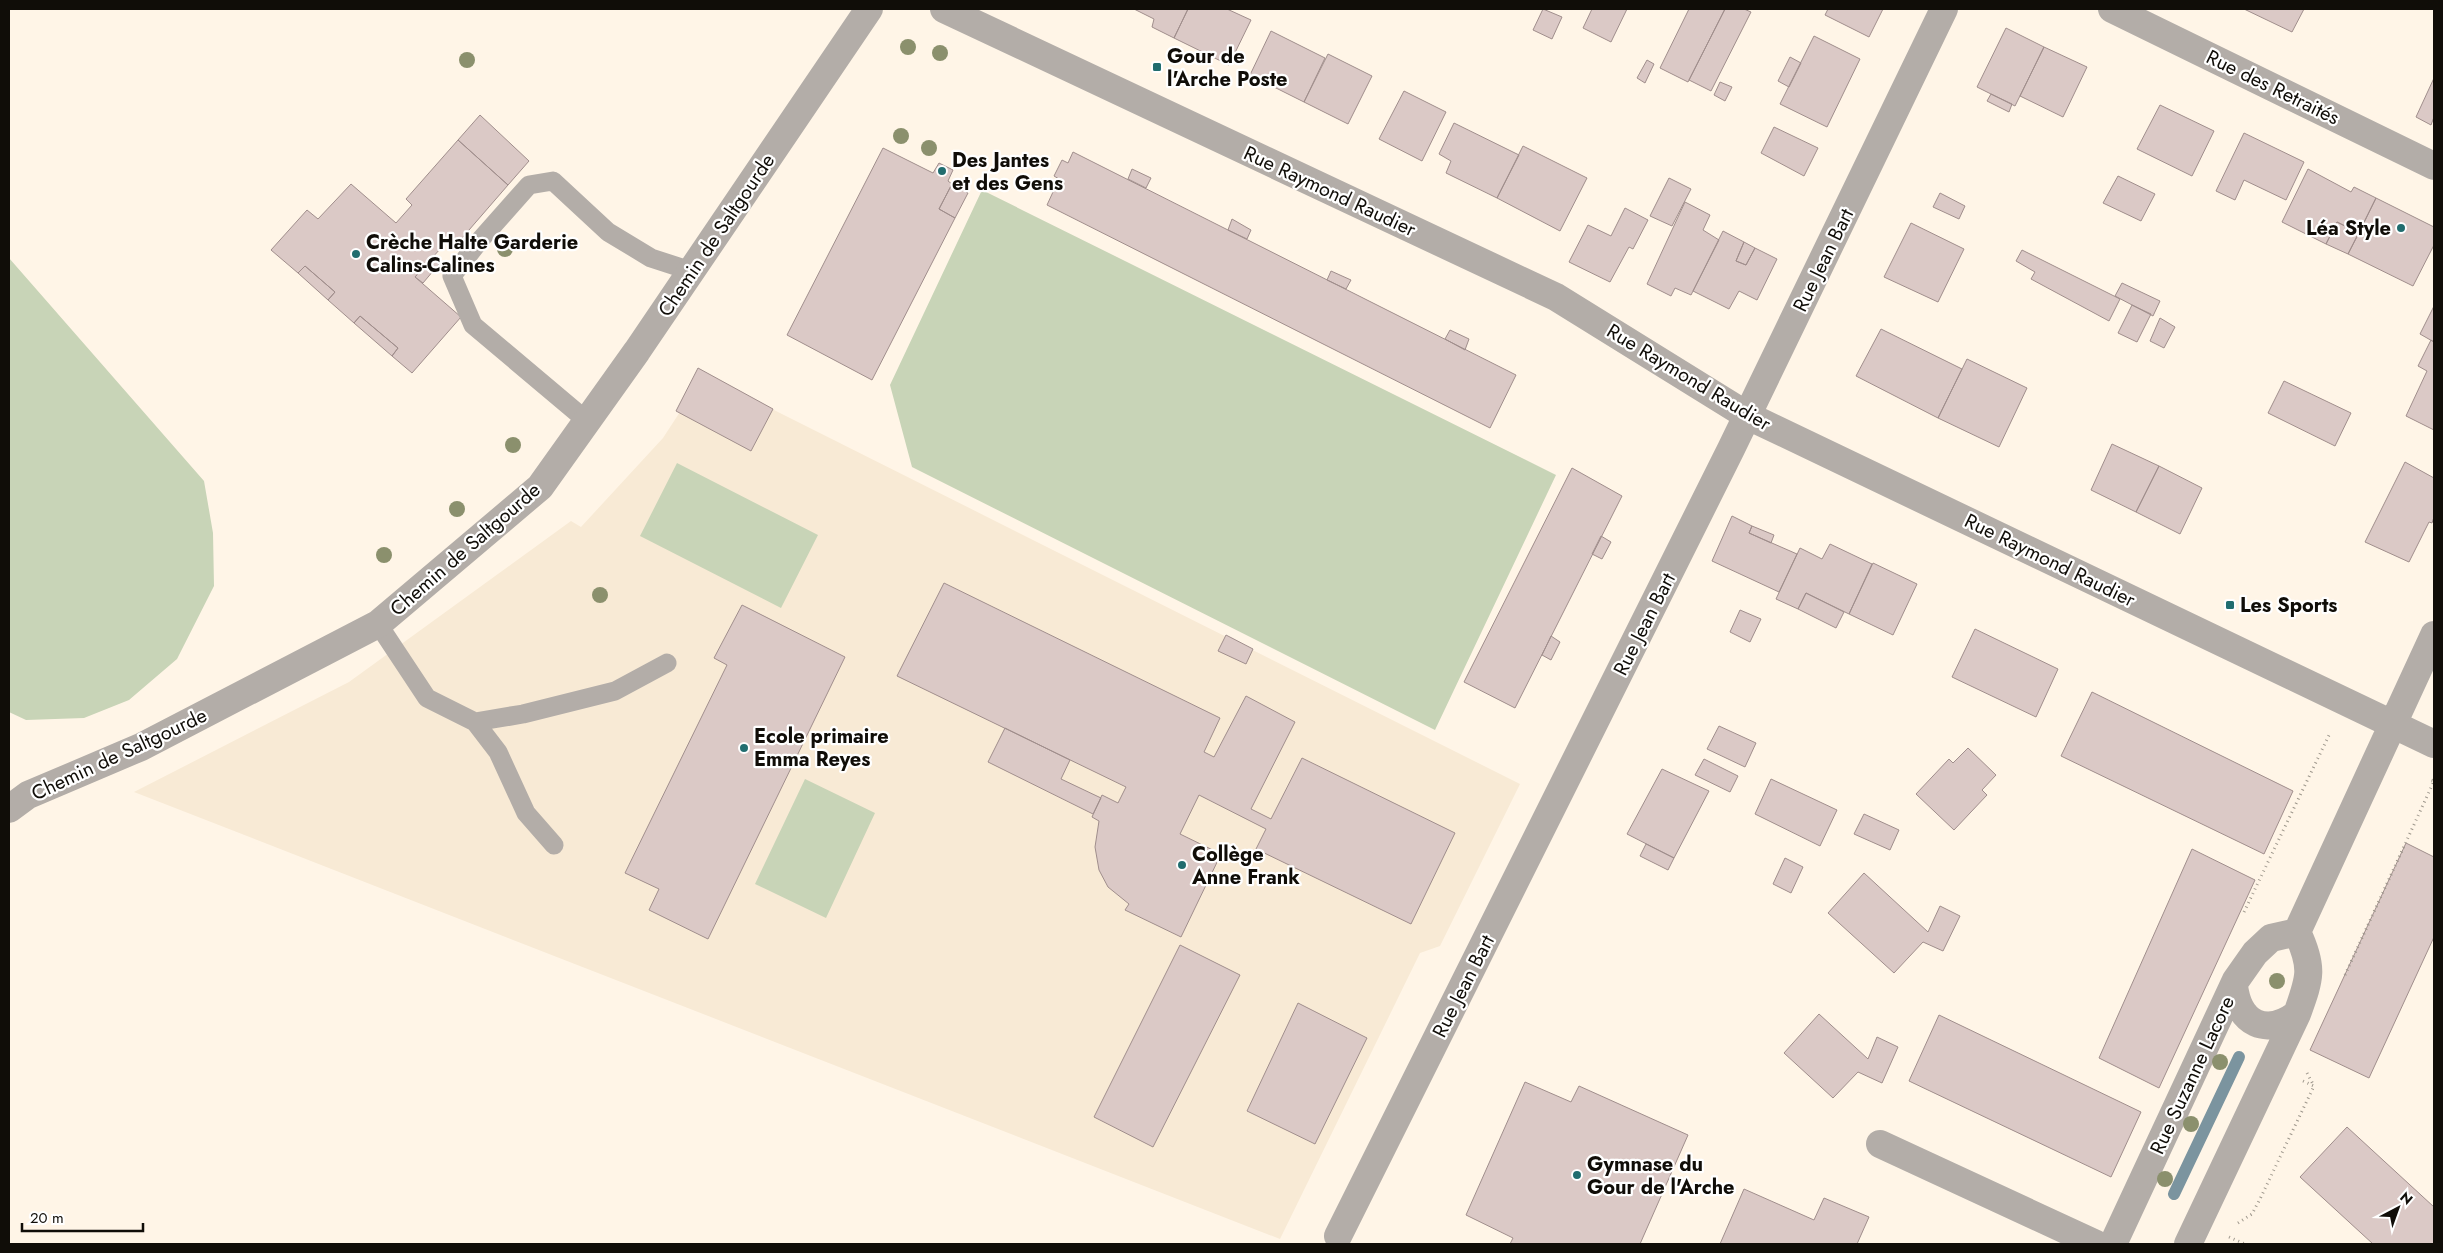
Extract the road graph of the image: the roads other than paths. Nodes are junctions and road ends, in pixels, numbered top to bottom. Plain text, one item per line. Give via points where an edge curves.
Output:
1 (869, 9) edge
2 (944, 9) edge
3 (1944, 9) edge
4 (2112, 9) edge
5 (2434, 166) edge
6 (691, 271) junction
7 (1748, 416) junction
8 (587, 421) junction
9 (378, 624) junction
10 (2434, 636) edge
11 (667, 663) dead end
12 (475, 722) junction
13 (2393, 724) junction
14 (2434, 744) edge
15 (9, 809) edge
16 (554, 845) dead end
17 (2297, 932) junction
18 (2234, 986) junction
19 (2297, 1014) junction
20 (1880, 1144) dead end
21 (1338, 1236) dead end
22 (2096, 1244) edge
23 (2113, 1244) edge
24 (2188, 1244) edge

1 - 6 street, Chemin de Saltgourde
2 - 7 street, Rue Raymond Raudier via 1556,297
3 - 7 street, Rue Jean Bart
4 - 5 street, Rue des Retraités
6 - 8 street, Chemin de Saltgourde
6 - 8 lane via 651,258 608,232 552,181 529,184 452,276 473,325
7 - 13 street, Rue Raymond Raudier
7 - 21 street, Rue Jean Bart
8 - 9 street, Chemin de Saltgourde via 540,488
9 - 12 lane via 427,698
9 - 15 street, Chemin de Saltgourde via 141,747 28,795
10 - 13 street
11 - 12 lane via 615,691 523,714
12 - 16 lane via 498,752 526,813
13 - 14 street, Rue Raymond Raudier
13 - 17 street
17 - 18 street, Rue Suzanne Lacore via 2271,938 2255,953
17 - 19 street via 2308,954 2309,980
18 - 19 street via 2241,1012 2257,1023 2274,1027
18 - 23 street, Rue Suzanne Lacore
19 - 24 street
20 - 22 street

